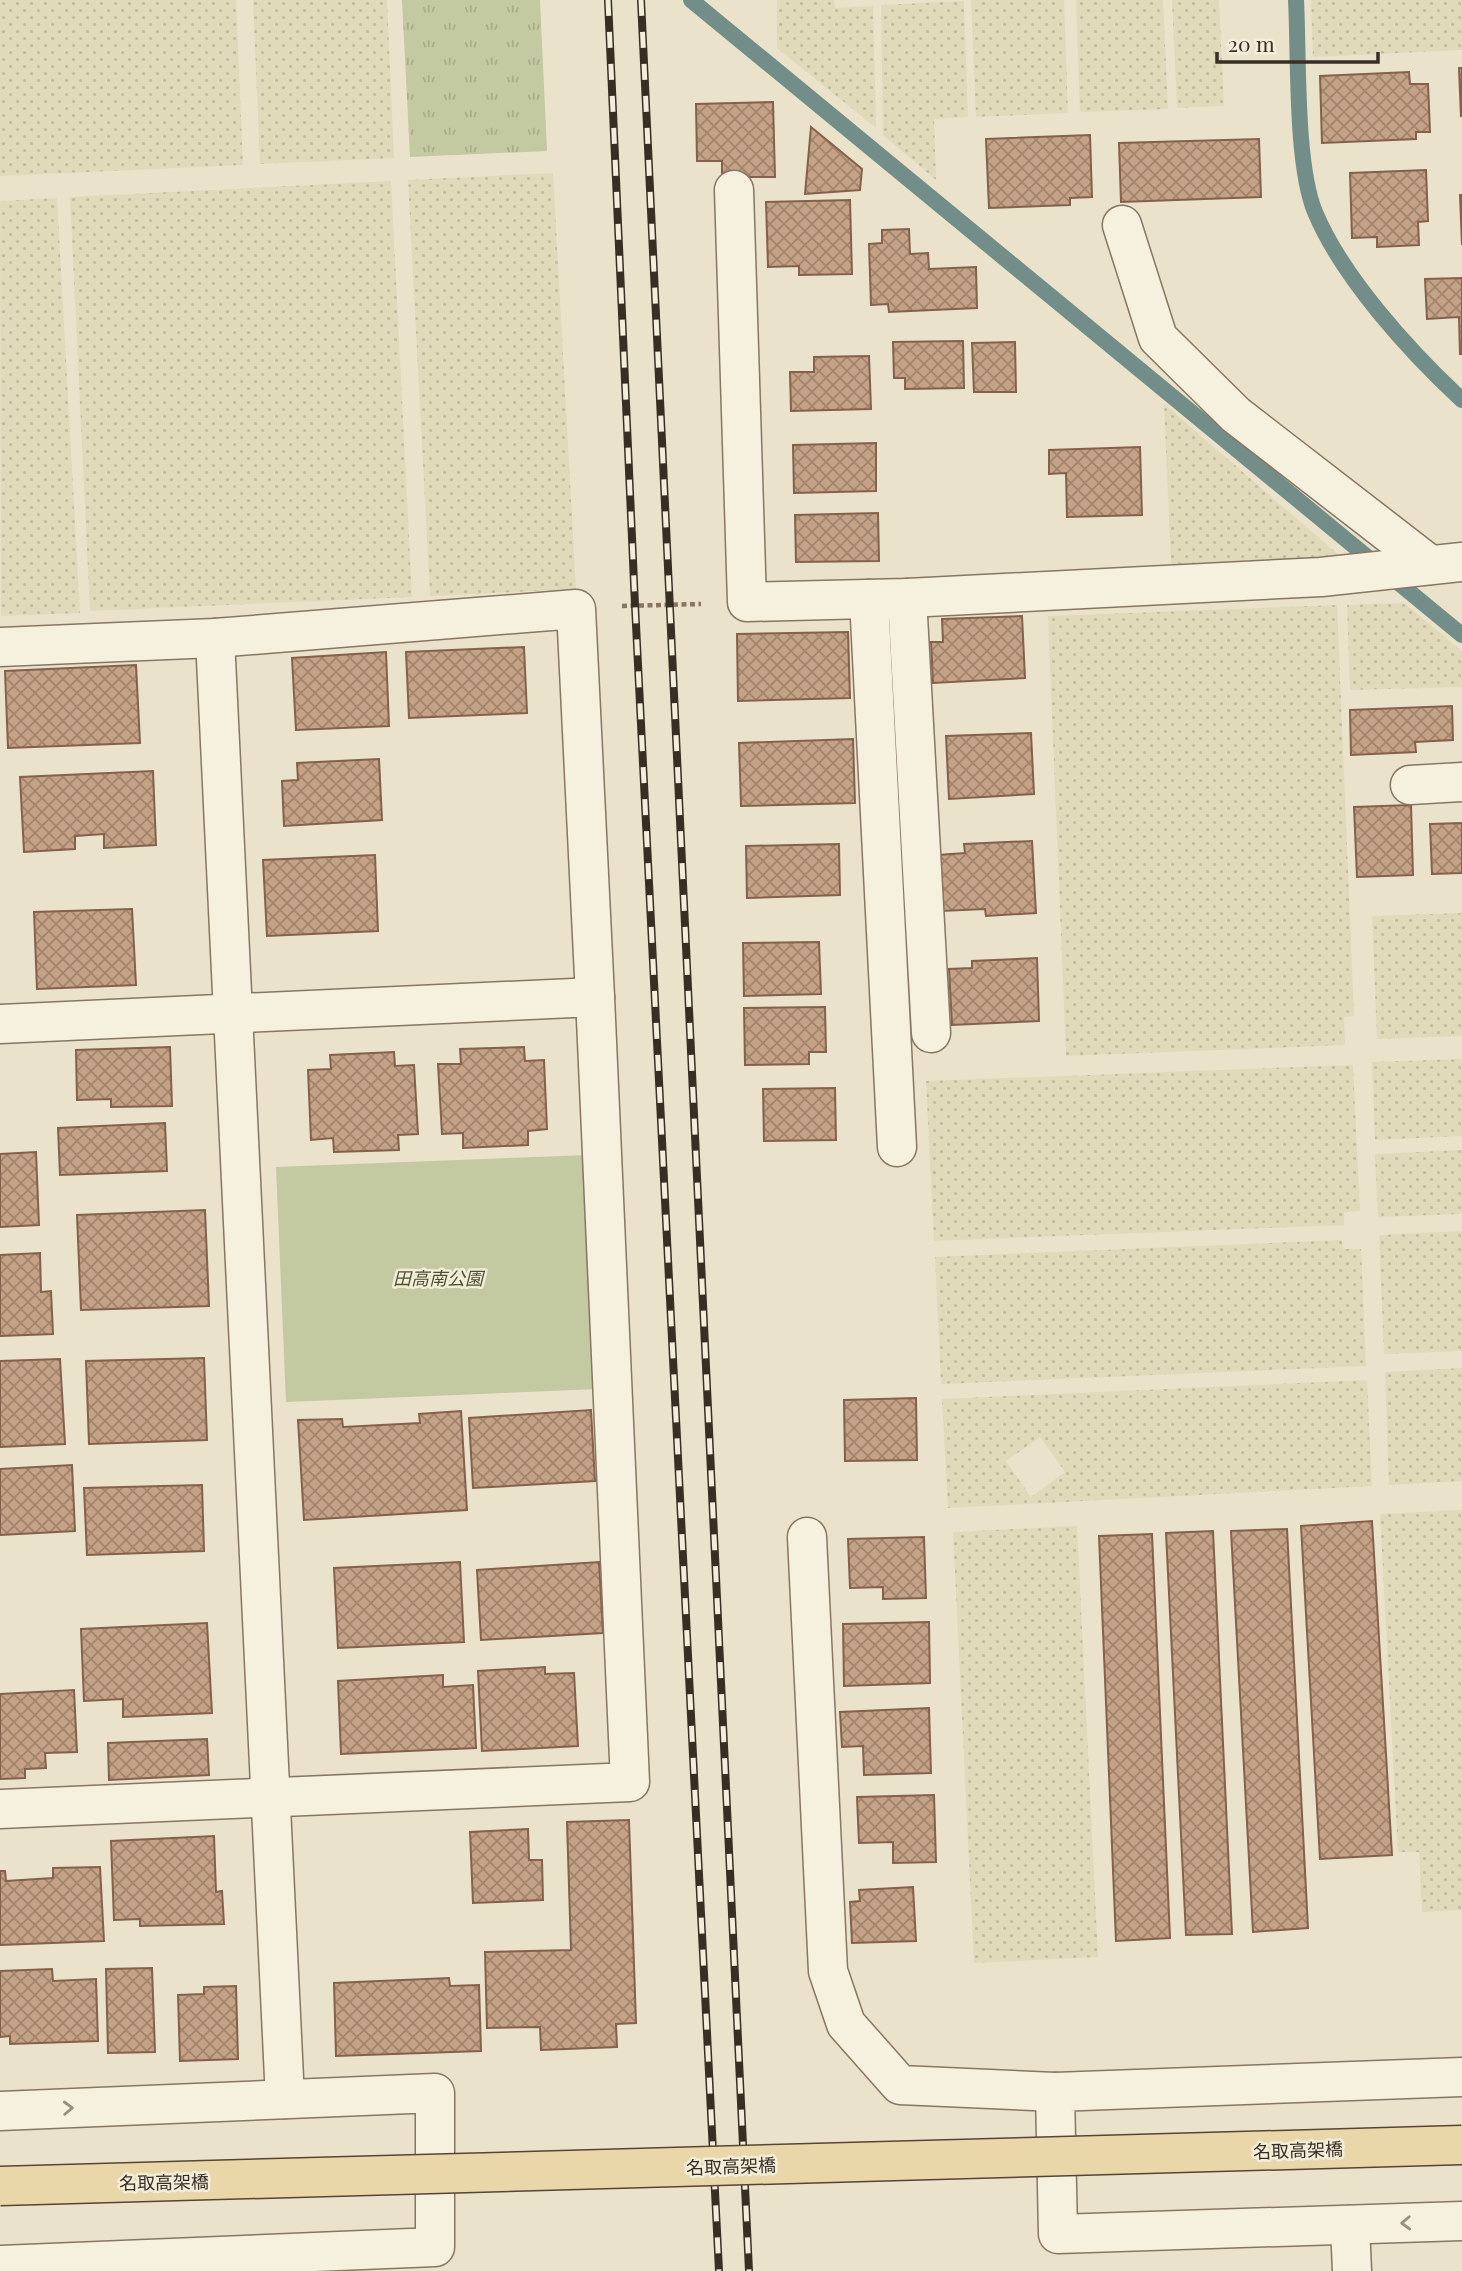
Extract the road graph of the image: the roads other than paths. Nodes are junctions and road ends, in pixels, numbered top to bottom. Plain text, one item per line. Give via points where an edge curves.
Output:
1 (734, 190) dead end
2 (1122, 225) dead end
3 (1412, 567) edge
4 (907, 598) junction
5 (869, 599) junction
6 (215, 638) junction
7 (0, 647) edge
8 (1462, 782) edge
9 (1410, 785) dead end
10 (596, 997) junction
11 (233, 1013) junction
12 (0, 1024) edge
13 (931, 1033) dead end
14 (897, 1147) dead end
15 (807, 1536) dead end
16 (271, 1798) junction
17 (0, 1809) edge
18 (1462, 2077) edge
19 (1055, 2092) junction
20 (285, 2099) junction
21 (0, 2111) edge
22 (1462, 2145) edge
23 (0, 2186) edge
24 (1462, 2221) edge
25 (1350, 2225) junction
26 (0, 2265) edge
27 (1352, 2271) edge

1 - 5 street via 747,602
2 - 3 street via 1158,338 1236,415
3 - 4 street
4 - 5 street
4 - 13 street
5 - 14 street
6 - 7 street
6 - 10 street via 576,609
6 - 11 street
8 - 9 street
10 - 11 street
10 - 16 street via 630,1782
11 - 12 street
11 - 16 street
15 - 19 street via 828,1971 846,2024 900,2085
16 - 17 street
16 - 20 street
18 - 19 street
19 - 25 street via 1058,2234
21 -> 20 street
20 - 26 street via 435,2093 435,2247
22 - 23 main road, 名取高架橋, bridge
24 -> 25 street
25 - 27 street

